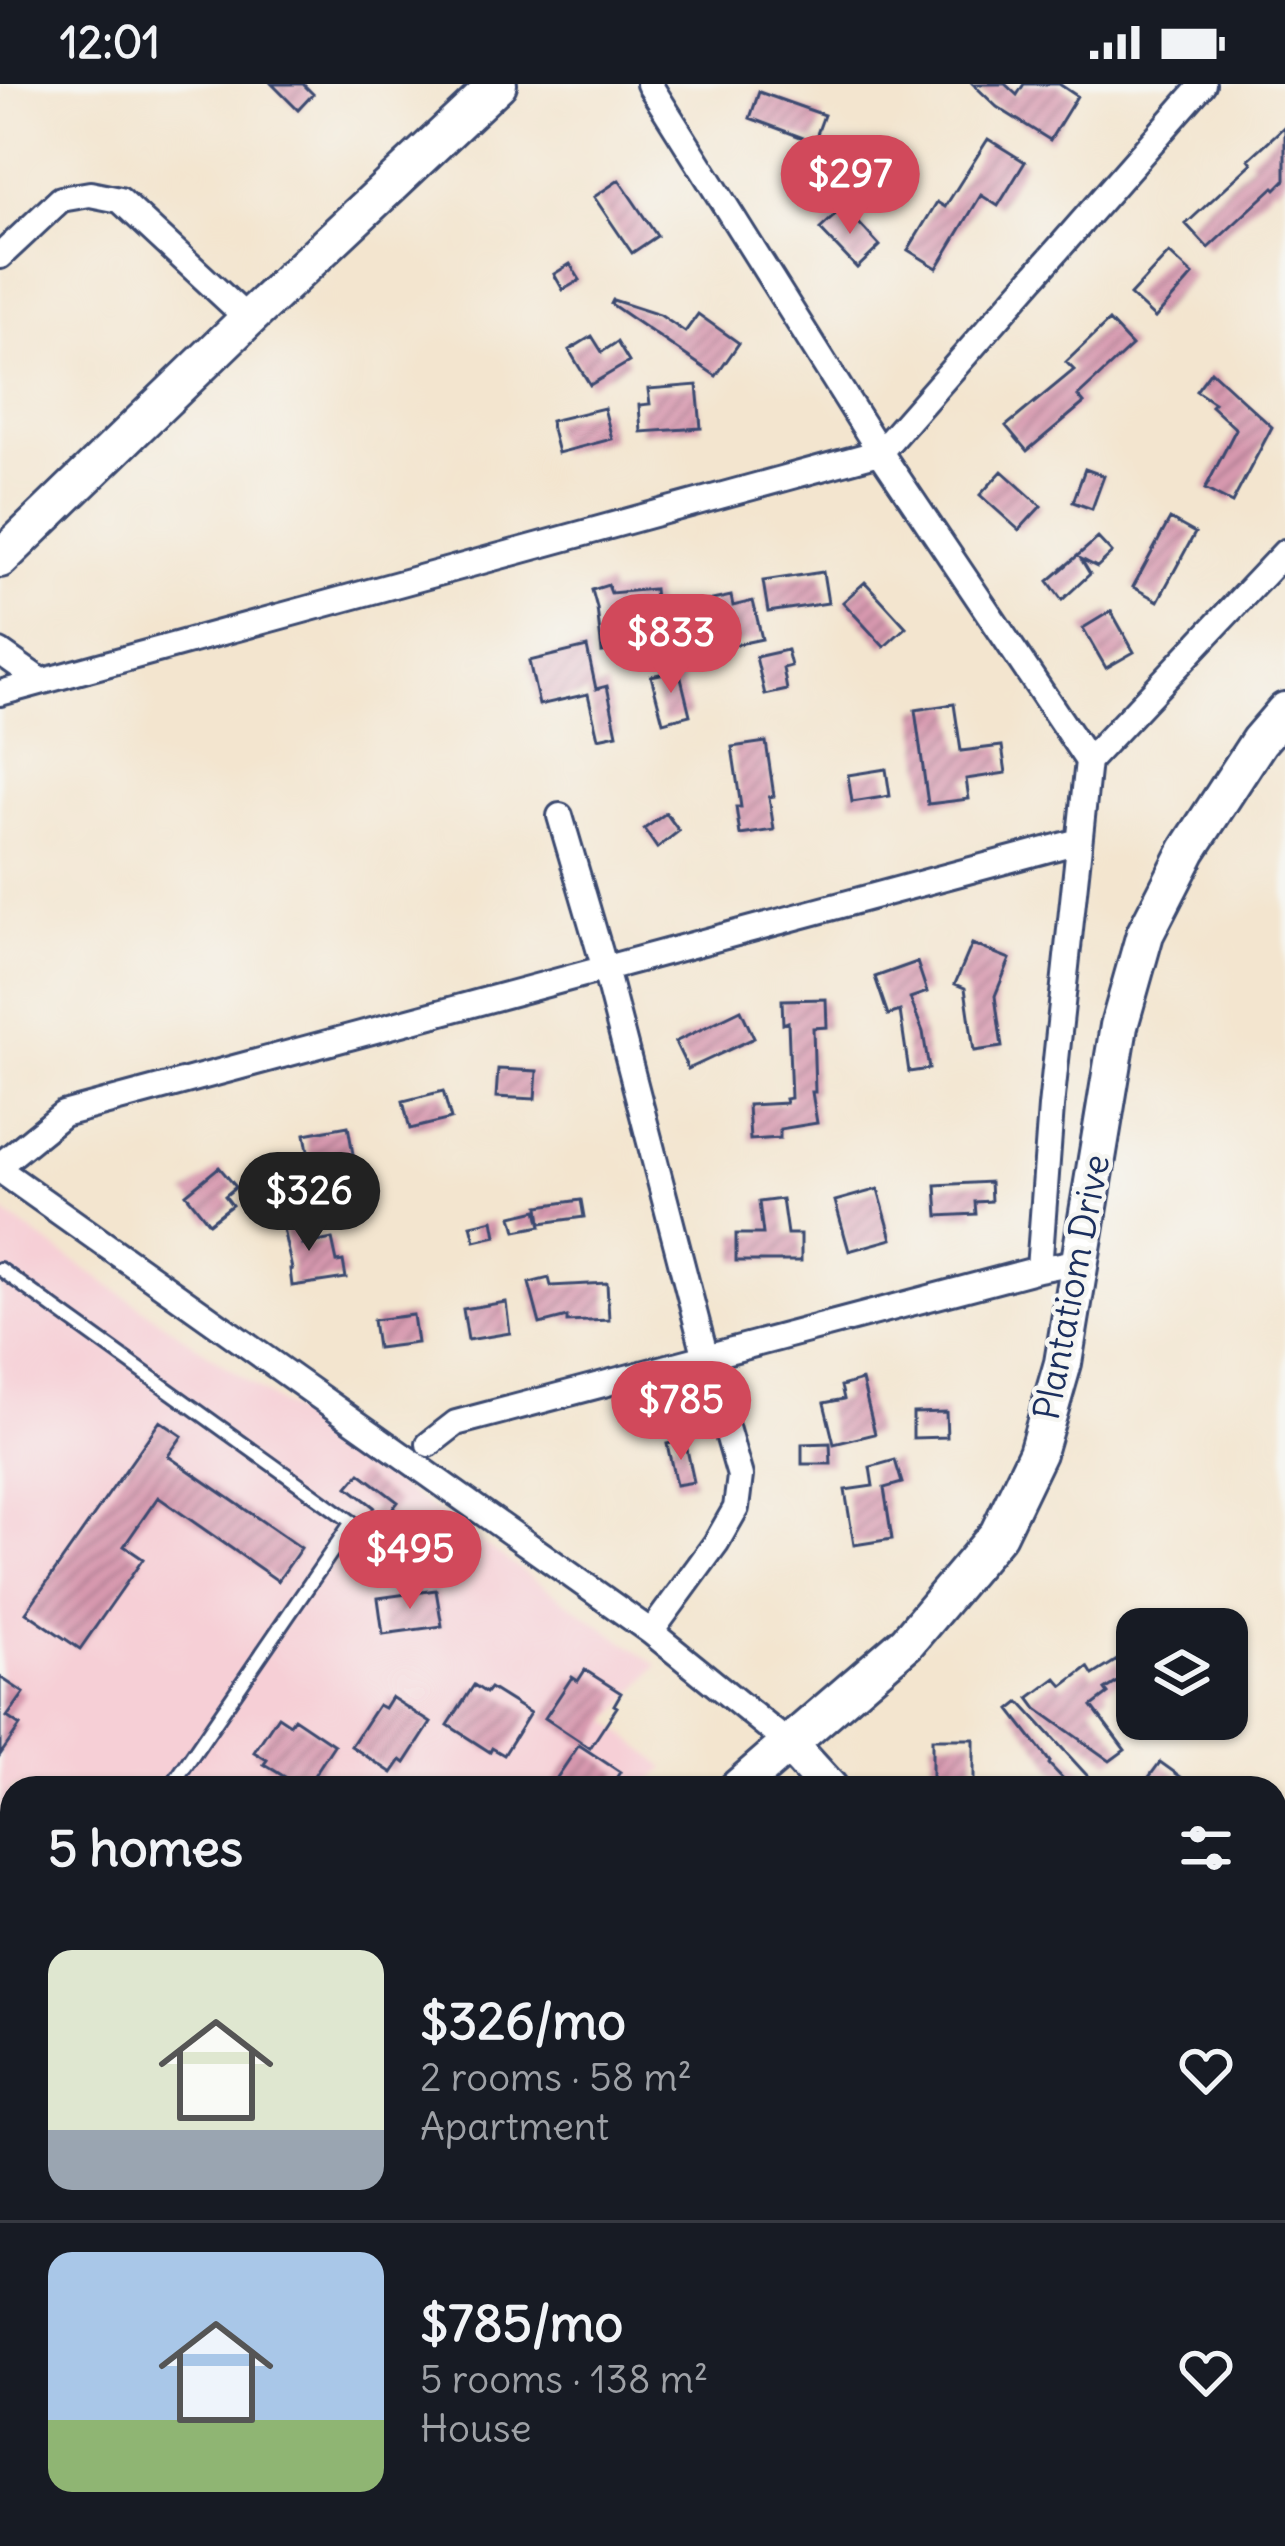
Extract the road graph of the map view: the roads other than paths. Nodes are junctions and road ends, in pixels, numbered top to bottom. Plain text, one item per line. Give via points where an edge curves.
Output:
1 (498, 84) edge
2 (650, 84) edge
3 (1203, 84) edge
4 (0, 256) edge
5 (248, 319) junction
6 (880, 452) junction
7 (1285, 552) edge
8 (0, 560) edge
9 (0, 652) edge
10 (41, 681) junction
11 (0, 693) edge
12 (1285, 711) edge
13 (1088, 761) junction
14 (560, 816) dead end
15 (1079, 841) junction
16 (605, 969) junction
17 (0, 1168) edge
18 (1081, 1262) junction
19 (0, 1269) edge
20 (1040, 1269) junction
21 (706, 1358) junction
22 (429, 1444) dead end
23 (652, 1632) junction
24 (788, 1743) junction
25 (178, 1776) edge
26 (751, 1776) edge
27 (818, 1776) edge

1 - 5 street
2 - 6 street
3 - 6 street
4 - 5 street via 61,199 120,200
5 - 8 street
6 - 10 street
6 - 13 street
7 - 13 street
9 - 10 street
10 - 11 street
12 - 18 street, Plantatiom Drive via 1188,850 1145,934 1119,1025
13 - 15 street
14 - 16 street
15 - 16 street
15 - 20 street
16 - 17 street via 63,1114
16 - 21 street
17 - 23 street
18 - 20 street
18 - 24 street, Plantatiom Drive via 1037,1453 998,1534 908,1642
19 - 25 lane via 352,1522
20 - 21 street
21 - 22 street via 456,1423
21 - 23 street via 740,1476 736,1508
23 - 24 street
24 - 26 street, Plantatiom Drive
24 - 27 street

